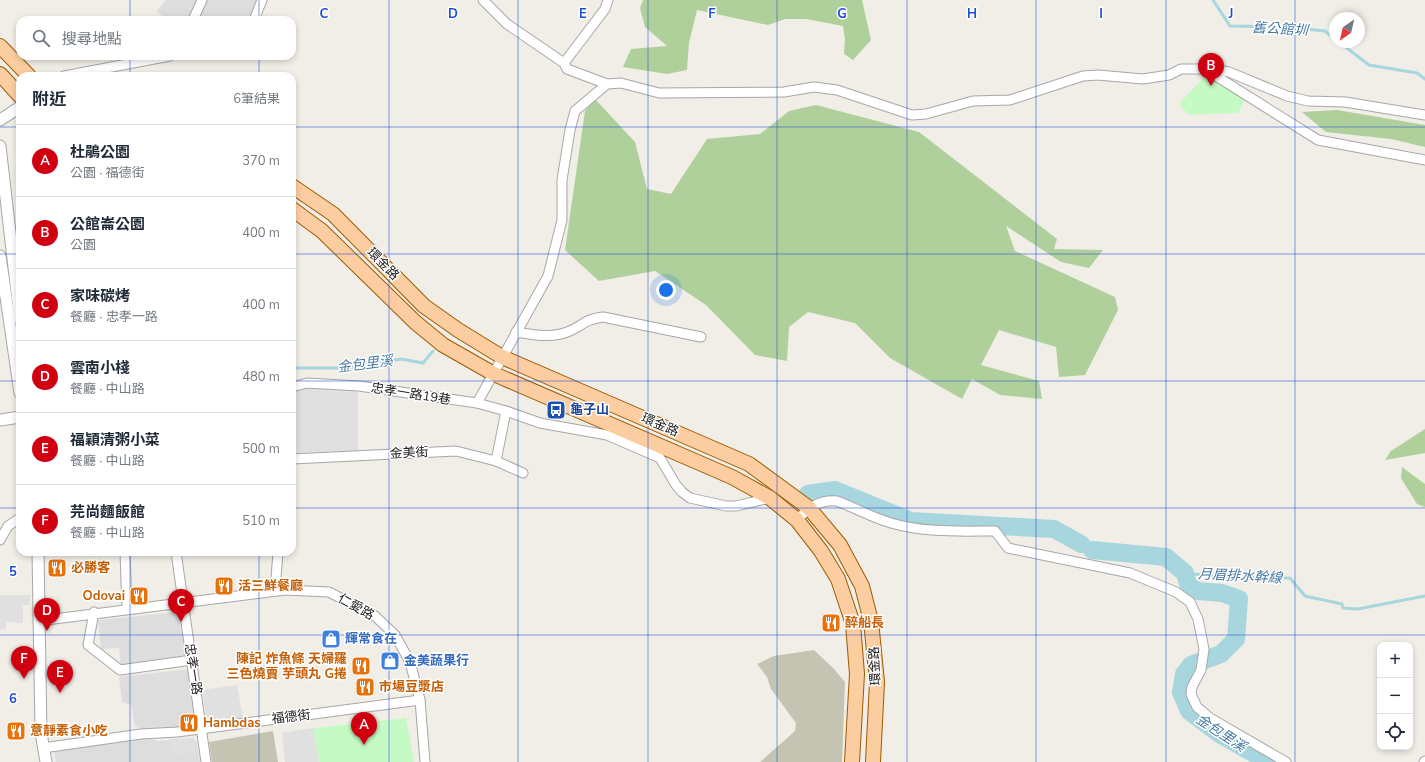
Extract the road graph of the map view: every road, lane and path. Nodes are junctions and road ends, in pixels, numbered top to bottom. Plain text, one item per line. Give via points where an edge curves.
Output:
1 (202, 0) edge
2 (262, 0) edge
3 (483, 0) edge
4 (608, 0) edge
5 (195, 16) edge
6 (256, 16) edge
7 (0, 46) edge
8 (149, 60) edge
9 (564, 62) junction
10 (1212, 69) junction
11 (25, 72) edge
12 (85, 72) edge
13 (0, 74) edge
14 (607, 84) junction
15 (16, 92) edge
16 (16, 110) edge
17 (1425, 115) edge
18 (0, 120) edge
19 (0, 146) edge
20 (1425, 160) edge
21 (296, 189) edge
22 (296, 212) edge
23 (0, 256) edge
24 (16, 284) edge
25 (516, 332) junction
26 (701, 337) dead end
27 (502, 357) junction
28 (16, 366) edge
29 (494, 374) junction
30 (296, 386) edge
31 (477, 403) junction
32 (506, 411) junction
33 (16, 418) edge
34 (0, 420) edge
35 (296, 459) edge
36 (496, 461) junction
37 (523, 473) dead end
38 (770, 498) junction
39 (808, 508) junction
40 (797, 520) junction
41 (16, 521) edge
42 (0, 540) edge
43 (38, 556) edge
44 (125, 556) edge
45 (176, 556) edge
46 (278, 556) edge
47 (275, 591) junction
48 (182, 604) junction
49 (127, 609) junction
50 (94, 612) junction
51 (38, 620) junction
52 (192, 660) junction
53 (420, 700) junction
54 (202, 728) junction
55 (43, 748) junction
56 (46, 762) edge
57 (206, 762) edge
58 (425, 762) edge
59 (852, 762) edge
60 (872, 762) edge
61 (1286, 762) edge

1 - 5 street
2 - 6 street
3 - 9 street via 507,24
4 - 9 street via 605,9
7 - 11 main road
8 - 12 street
9 - 14 street via 568,69
10 - 14 street via 1181,69 1169,75 1143,79 1083,76 1010,100 973,101 912,116 865,98 814,87 784,92 659,93 621,82
10 - 17 street via 1229,72 1287,96 1308,101 1345,102
10 - 20 street via 1216,76 1318,140
13 - 15 main road
14 - 25 street via 575,111 562,180 562,220 548,276
16 - 18 street
19 - 24 street
21 - 27 main road, 環金路 via 333,214 424,306
22 - 29 main road, 環金路 via 322,231 415,322 443,345
23 - 28 street
25 - 26 street via 557,335 572,330 588,319 603,317
25 - 27 street
27 - 29 street
27 - 39 main road, 環金路 via 749,464
29 - 31 street
29 - 38 main road, 環金路 via 732,476
30 - 31 street, 忠孝一路19巷 via 307,383 359,386
31 - 32 street, 忠孝一路19巷
32 - 36 street
32 - 38 street, 忠孝一路19巷 via 546,424 607,435 660,458 676,485 690,498 726,506
33 - 34 street
35 - 36 street, 金美街 via 456,451
36 - 37 street, 金美街
38 - 40 main road, 環金路
39 - 40 street
39 - 60 main road, 環金路 via 840,545 862,586 871,621 877,682
39 - 61 street via 828,500 837,501 890,523 915,529 995,531 1008,548 1130,573 1176,592 1190,602 1198,618 1204,653 1191,694 1197,707 1210,718
40 - 59 main road, 環金路 via 821,551 838,579 853,624 857,674
41 - 42 street via 8,526
43 - 51 street
44 - 49 street
45 - 48 street, 忠孝一路
46 - 47 street
47 - 48 street, 仁愛路
47 - 53 street, 仁愛路 via 328,592 376,616 395,635 410,662
48 - 49 street, 仁愛路
48 - 52 street, 忠孝一路
49 - 50 street, 仁愛路
50 - 51 street, 仁愛路
50 - 52 street via 88,645 120,670
51 - 55 street
52 - 54 street, 忠孝一路
53 - 54 street, 福德街
53 - 58 street, 仁愛路
54 - 55 street, 福德街
54 - 57 street, 忠孝一路
55 - 56 street

